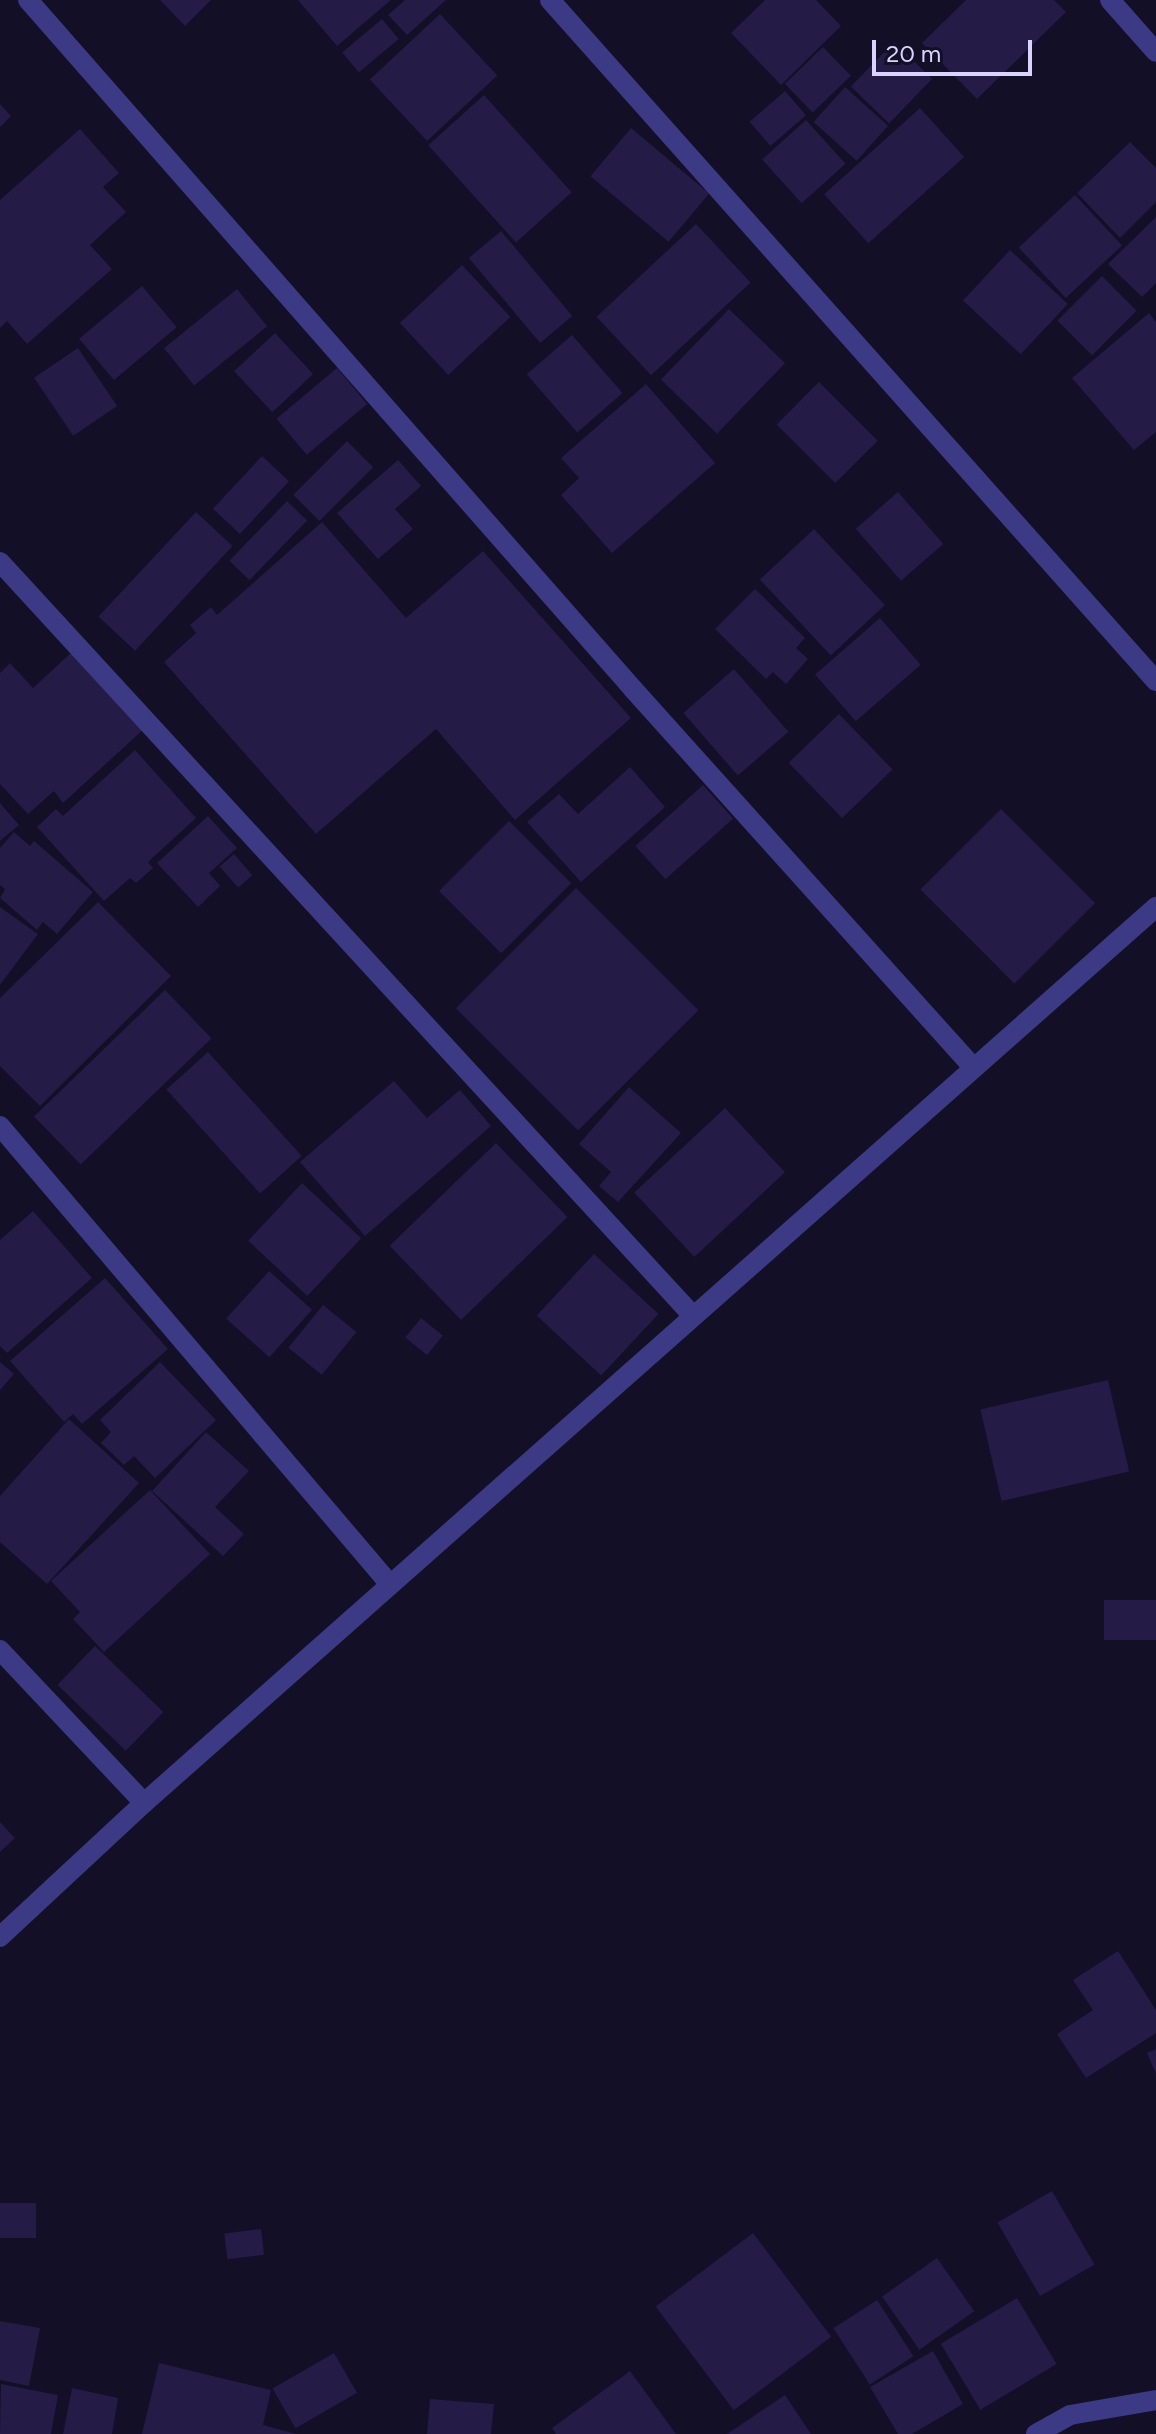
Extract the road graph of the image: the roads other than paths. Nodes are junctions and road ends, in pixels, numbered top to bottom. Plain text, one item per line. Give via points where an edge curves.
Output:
1 (28, 0) edge
2 (550, 0) edge
3 (1110, 0) edge
4 (1156, 52) edge
5 (0, 562) edge
6 (1156, 681) edge
7 (1156, 907) edge
8 (972, 1066) junction
9 (0, 1126) edge
10 (693, 1316) junction
11 (389, 1583) junction
12 (0, 1650) edge
13 (144, 1803) junction
14 (0, 1937) edge
15 (1156, 2400) edge
16 (1036, 2434) edge

1 - 8 street via 622,677
2 - 6 street
3 - 4 street
5 - 10 street
7 - 8 street
8 - 10 street
9 - 11 street
10 - 11 street
11 - 13 street
12 - 13 street
13 - 14 street
15 - 16 street via 1070,2415

